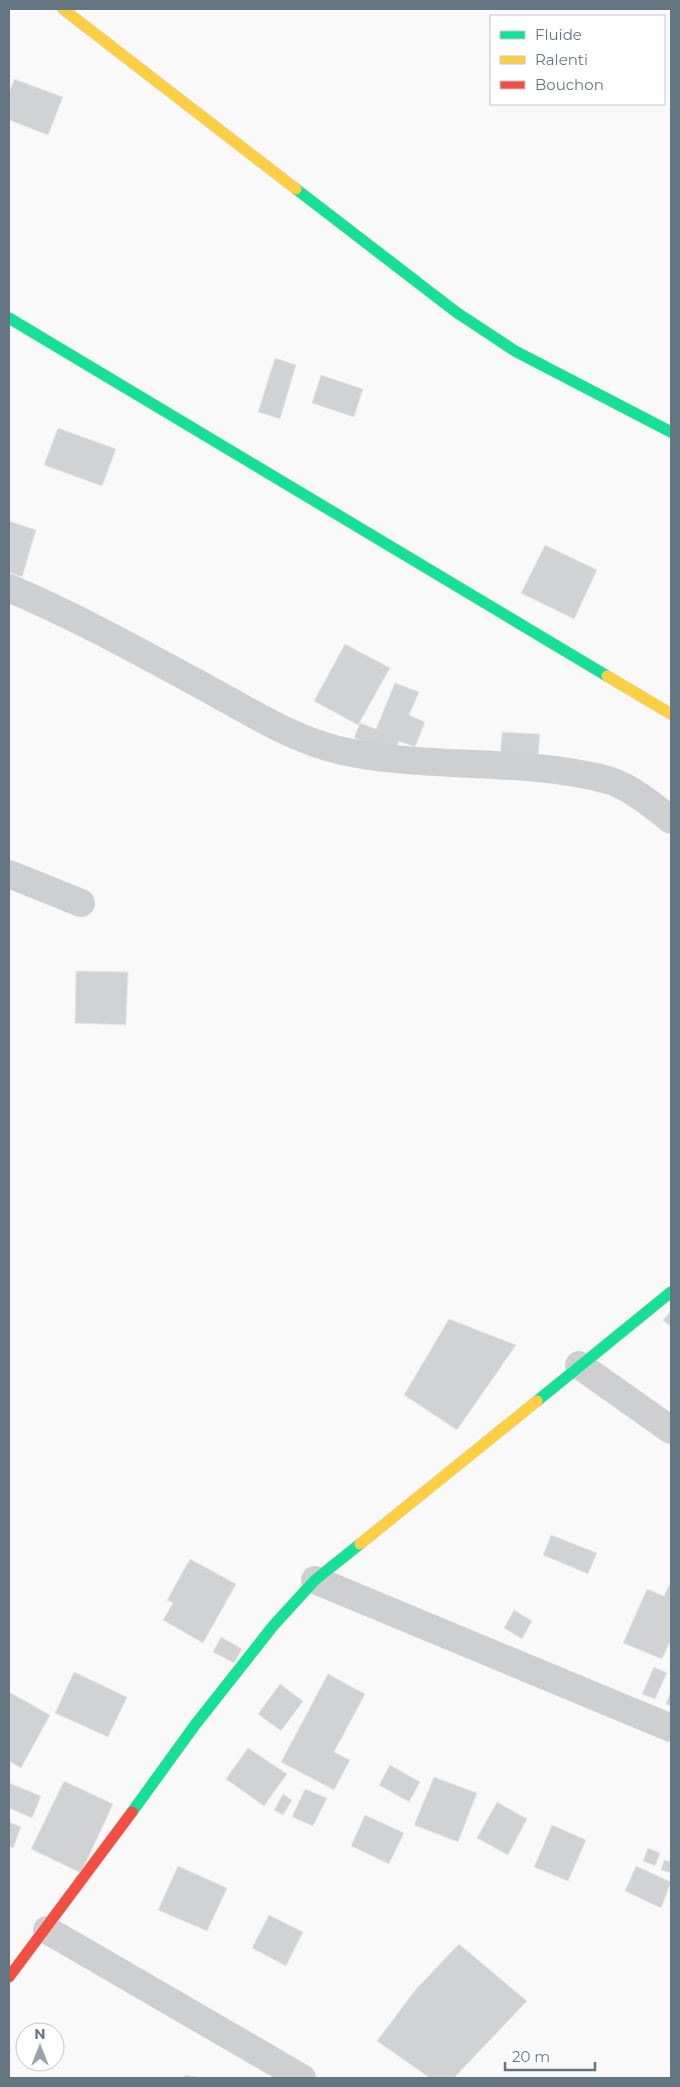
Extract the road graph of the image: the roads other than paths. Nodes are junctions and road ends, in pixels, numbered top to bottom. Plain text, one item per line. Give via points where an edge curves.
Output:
1 (63, 9) edge
2 (9, 318) edge
3 (671, 432) edge
4 (9, 588) edge
5 (671, 714) edge
6 (671, 820) edge
7 (9, 874) edge
8 (80, 902) dead end
9 (671, 1292) edge
10 (579, 1365) junction
11 (671, 1430) edge
12 (315, 1580) junction
13 (671, 1728) edge
14 (47, 1930) junction
15 (9, 1977) edge
16 (302, 2078) edge

1 - 3 street via 456,312 515,351
2 - 5 street
4 - 6 street via 117,640 316,744 352,753 555,771 609,781 650,803
7 - 8 street
9 - 10 street
10 - 11 street
10 - 12 street
12 - 13 street
12 - 14 street via 241,1665
14 - 15 street
14 - 16 street

